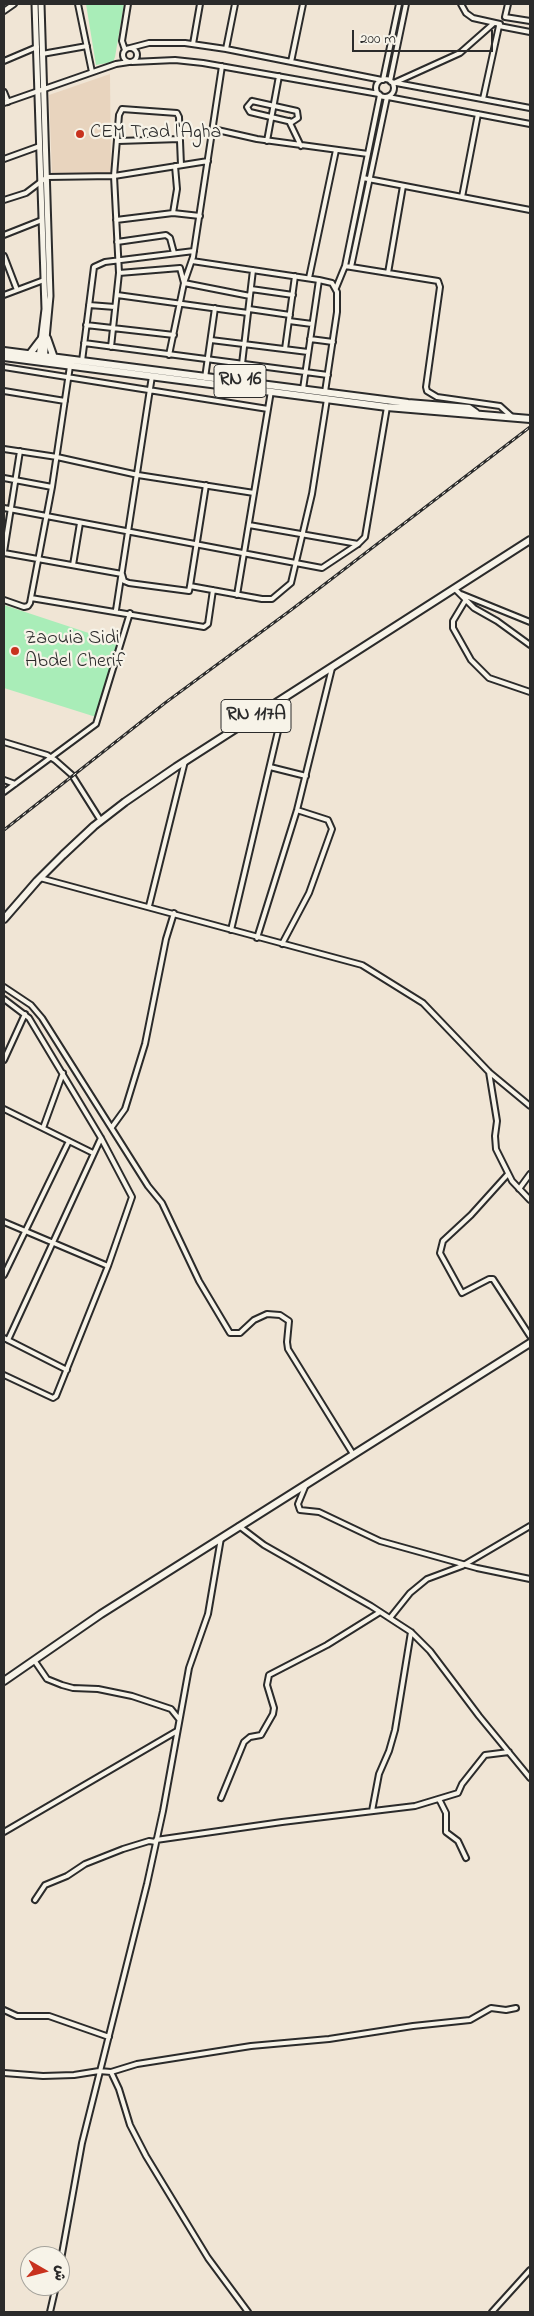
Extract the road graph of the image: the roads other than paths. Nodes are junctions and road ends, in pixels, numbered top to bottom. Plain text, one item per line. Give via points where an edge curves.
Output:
1 (14, 4) edge
2 (35, 4) edge
3 (41, 4) edge
4 (78, 4) edge
5 (128, 4) edge
6 (200, 4) edge
7 (235, 4) edge
8 (303, 4) edge
9 (399, 4) edge
10 (406, 4) edge
11 (461, 4) edge
12 (508, 4) edge
13 (4, 11) edge
14 (505, 17) junction
15 (530, 21) edge
16 (494, 23) junction
17 (499, 25) junction
18 (530, 32) edge
19 (193, 44) junction
20 (87, 46) junction
21 (37, 47) junction
22 (226, 49) junction
23 (126, 50) junction
24 (42, 54) junction
25 (4, 61) edge
26 (131, 62) junction
27 (291, 62) junction
28 (116, 64) junction
29 (222, 66) junction
30 (92, 72) junction
31 (279, 76) junction
32 (382, 80) junction
33 (392, 82) junction
34 (41, 90) junction
35 (4, 92) edge
36 (379, 94) junction
37 (387, 97) junction
38 (483, 99) junction
39 (6, 103) edge
40 (274, 105) junction
41 (530, 108) edge
42 (478, 114) junction
43 (272, 117) junction
44 (289, 121) junction
45 (530, 124) edge
46 (213, 129) junction
47 (180, 139) junction
48 (267, 140) junction
49 (118, 141) junction
50 (40, 146) junction
51 (301, 146) junction
52 (336, 150) junction
53 (368, 154) junction
54 (4, 159) edge
55 (208, 161) junction
56 (180, 165) junction
57 (175, 166) junction
58 (114, 176) junction
59 (47, 177) junction
60 (363, 178) junction
61 (369, 180) junction
62 (41, 181) junction
63 (403, 186) junction
64 (462, 197) junction
65 (4, 200) edge
66 (530, 210) edge
67 (173, 213) junction
68 (200, 216) junction
69 (42, 220) junction
70 (116, 220) junction
71 (4, 235) edge
72 (117, 242) junction
73 (194, 251) junction
74 (174, 253) junction
75 (4, 256) edge
76 (118, 260) junction
77 (192, 261) junction
78 (344, 266) junction
79 (351, 267) junction
80 (253, 270) junction
81 (119, 273) junction
82 (388, 273) junction
83 (295, 276) junction
84 (309, 278) junction
85 (44, 280) junction
86 (319, 280) junction
87 (184, 283) junction
88 (336, 288) junction
89 (251, 289) junction
90 (17, 290) junction
91 (4, 294) edge
92 (117, 295) junction
93 (293, 295) junction
94 (250, 296) junction
95 (180, 303) junction
96 (89, 305) junction
97 (116, 307) junction
98 (216, 308) junction
99 (249, 311) junction
100 (290, 315) junction
101 (289, 321) junction
102 (312, 324) junction
103 (86, 325) junction
104 (113, 329) junction
105 (174, 335) junction
106 (44, 338) junction
107 (310, 339) junction
108 (211, 340) junction
109 (333, 342) junction
110 (84, 344) junction
111 (245, 344) junction
112 (111, 347) junction
113 (285, 349) junction
114 (4, 352) edge
115 (308, 352) junction
116 (29, 355) junction
117 (169, 355) junction
118 (4, 357) edge
119 (54, 358) junction
120 (42, 359) junction
121 (208, 360) junction
122 (82, 362) junction
123 (242, 364) junction
124 (70, 366) junction
125 (4, 368) edge
126 (305, 372) junction
127 (328, 375) junction
128 (152, 376) junction
129 (69, 378) junction
130 (204, 380) junction
131 (303, 389) junction
132 (150, 390) junction
133 (4, 391) edge
134 (271, 391) junction
135 (326, 395) junction
136 (65, 401) junction
137 (387, 407) junction
138 (268, 409) junction
139 (476, 413) junction
140 (511, 416) junction
141 (530, 419) edge
142 (4, 449) edge
143 (20, 451) junction
144 (57, 457) junction
145 (138, 475) junction
146 (4, 478) edge
147 (15, 480) junction
148 (206, 485) junction
149 (52, 487) junction
150 (254, 493) junction
151 (4, 508) edge
152 (10, 509) junction
153 (46, 516) junction
154 (80, 523) junction
155 (249, 524) junction
156 (129, 530) junction
157 (303, 534) junction
158 (530, 540) edge
159 (196, 544) junction
160 (358, 544) junction
161 (4, 553) edge
162 (244, 554) junction
163 (40, 559) junction
164 (296, 563) junction
165 (73, 565) junction
166 (122, 574) junction
167 (190, 586) junction
168 (214, 590) junction
169 (457, 592) junction
170 (237, 595) junction
171 (31, 598) junction
172 (4, 600) edge
173 (465, 601) junction
174 (116, 610) junction
175 (130, 613) junction
176 (530, 622) edge
177 (530, 645) edge
178 (332, 668) junction
179 (530, 692) edge
180 (278, 702) junction
181 (4, 742) edge
182 (52, 758) junction
183 (185, 761) junction
184 (270, 767) junction
185 (306, 776) junction
186 (4, 780) edge
187 (15, 784) junction
188 (4, 792) edge
189 (297, 810) junction
190 (101, 821) junction
191 (40, 878) junction
192 (149, 906) junction
193 (174, 913) junction
194 (4, 919) edge
195 (231, 930) junction
196 (257, 938) junction
197 (282, 944) junction
198 (4, 987) edge
199 (4, 999) edge
200 (26, 1014) junction
201 (4, 1060) edge
202 (489, 1072) junction
203 (63, 1073) junction
204 (530, 1106) edge
205 (4, 1109) edge
206 (112, 1126) junction
207 (43, 1128) junction
208 (100, 1138) junction
209 (69, 1141) junction
210 (93, 1153) junction
211 (508, 1174) junction
212 (530, 1174) edge
213 (519, 1189) junction
214 (530, 1200) edge
215 (4, 1222) edge
216 (24, 1232) junction
217 (52, 1243) junction
218 (108, 1266) junction
219 (4, 1274) edge
220 (530, 1336) edge
221 (6, 1339) edge
222 (530, 1343) edge
223 (67, 1370) junction
224 (4, 1375) edge
225 (353, 1454) junction
226 (307, 1483) junction
227 (238, 1526) junction
228 (530, 1526) edge
229 (221, 1538) junction
230 (464, 1564) junction
231 (530, 1580) edge
232 (380, 1612) junction
233 (390, 1618) junction
234 (411, 1632) junction
235 (34, 1660) junction
236 (4, 1681) edge
237 (180, 1719) junction
238 (177, 1731) junction
239 (509, 1752) junction
240 (530, 1778) edge
241 (222, 1798) dead end
242 (439, 1799) junction
243 (372, 1811) junction
244 (4, 1832) edge
245 (156, 1841) junction
246 (466, 1858) dead end
247 (35, 1900) dead end
248 (516, 2008) dead end
249 (4, 2010) edge
250 (109, 2037) junction
251 (101, 2071) junction
252 (111, 2072) junction
253 (4, 2073) edge
254 (63, 2246) edge
255 (530, 2270) edge
256 (54, 2296) edge
257 (50, 2312) edge
258 (248, 2312) edge
259 (492, 2312) edge

1 - 13 street
2 - 21 street
3 - 24 street
4 - 20 street
5 - 23 street via 122,41
6 - 19 street
7 - 22 street
8 - 27 street
9 - 32 street
10 - 33 street
11 - 16 street via 469,16
12 - 14 street
14 - 15 street
14 - 17 street
16 - 17 street
16 - 33 street via 460,54
17 - 18 street
17 - 38 street
19 - 22 street
19 - 23 street via 162,42
20 - 24 street
20 - 30 street
21 - 25 street
21 - 34 street
22 - 27 street
23 - 26 street via 123,58
23 - 26 street via 134,50 137,54
23 - 28 street
24 - 34 street
26 - 28 street
26 - 29 street via 181,60
27 - 32 street
28 - 30 street
29 - 31 street
29 - 46 street
30 - 34 street
31 - 36 street
31 - 40 street
32 - 33 street
32 - 36 street via 377,86
33 - 37 street via 394,89
33 - 38 street
34 - 39 street
34 - 50 street
34 - 59 street
35 - 39 street
36 - 37 street
36 - 53 street
37 - 42 street
37 - 61 street
38 - 41 street
40 - 43 street
40 - 43 street via 252,101 247,107 250,112
40 - 44 street via 296,111 298,118
42 - 45 street
42 - 64 street
43 - 44 street
43 - 48 street
44 - 51 street
46 - 48 street
46 - 55 street
47 - 49 street
47 - 49 street via 179,117 174,112 126,108 120,112
47 - 56 street
48 - 51 street
49 - 58 street
50 - 54 street
50 - 62 street
51 - 52 street
52 - 53 street
52 - 84 street
53 - 60 street
55 - 56 street
55 - 68 street
56 - 57 street
57 - 58 street
57 - 67 street via 177,189
58 - 59 street
58 - 70 street
59 - 62 street
59 - 106 street via 50,296
60 - 61 street
60 - 78 street
61 - 63 street
61 - 79 street
62 - 65 street via 26,193
62 - 69 street
63 - 64 street
63 - 82 street
64 - 66 street
67 - 68 street
67 - 70 street
68 - 73 street
69 - 71 street
69 - 85 street
70 - 72 street
72 - 74 street via 166,235
72 - 76 street
73 - 74 street
73 - 77 street
74 - 76 street
75 - 90 street
76 - 81 street
76 - 96 street via 98,263 94,267
77 - 80 street
77 - 87 street
78 - 79 street
78 - 88 street
79 - 82 street
80 - 83 street
80 - 89 street
81 - 87 street via 180,268
81 - 92 street
82 - 140 street via 434,280 440,284 428,391 437,397 500,406
83 - 84 street
83 - 93 street
84 - 86 street
85 - 90 street
85 - 106 street
86 - 88 street
86 - 102 street
87 - 94 street
87 - 95 street
88 - 109 street
89 - 93 street
89 - 94 street
90 - 91 street
92 - 95 street
92 - 97 street
93 - 100 street
94 - 99 street
95 - 98 street
95 - 105 street
96 - 97 street
96 - 103 street
97 - 104 street
98 - 99 street
98 - 108 street
99 - 100 street
99 - 111 street
100 - 101 street
101 - 102 street
101 - 113 street
102 - 107 street
103 - 104 street
103 - 110 street
104 - 105 street
104 - 112 street
105 - 117 street
106 - 116 main road
106 - 119 main road
106 - 120 street
107 - 109 street
107 - 115 street
108 - 111 street
108 - 121 street
109 - 127 street
110 - 112 street
110 - 122 street
111 - 113 street
111 - 123 street
112 - 117 street
113 - 115 street
114 - 116 main road, RN 16
115 - 126 street
116 - 120 main road, RN 16
117 - 121 street
118 - 120 main road, RN 16
119 - 120 main road, RN 16
119 - 122 main road, RN 16
120 - 124 main road, RN 16
121 - 123 street
121 - 130 street
122 - 130 main road, RN 16
123 - 126 street
124 - 128 main road, RN 16
124 - 129 street
125 - 129 street
126 - 127 street
126 - 131 street
127 - 135 street
128 - 130 main road, RN 16
128 - 132 street
129 - 132 street
129 - 136 street
130 - 131 main road, RN 16
130 - 134 main road, RN 16
131 - 135 main road, RN 16
132 - 138 street
132 - 145 street
133 - 136 street
134 - 135 main road, RN 16
134 - 138 street
135 - 137 main road, RN 16
135 - 139 main road, RN 16 via 469,408
135 - 157 street
136 - 144 street
137 - 139 main road, RN 16 via 468,415
137 - 160 street via 364,537
138 - 150 street
139 - 140 main road, RN 16
140 - 141 main road, RN 16
142 - 143 street
143 - 144 street
143 - 147 street
144 - 145 street
144 - 149 street
145 - 148 street
145 - 156 street
146 - 147 street
147 - 149 street
147 - 152 street
148 - 150 street
148 - 159 street
149 - 153 street
150 - 155 street
151 - 152 street
152 - 153 street
152 - 161 street
153 - 154 street
153 - 163 street
154 - 156 street
154 - 165 street
155 - 157 street
155 - 162 street
156 - 159 street
156 - 166 street
157 - 160 street
157 - 164 street
158 - 169 main road, RN 117A
159 - 162 street
159 - 167 street
160 - 164 street via 321,568
161 - 163 street
162 - 164 street
162 - 170 street
163 - 165 street
163 - 171 street
164 - 170 street via 290,585 272,599
165 - 166 street
166 - 167 street via 124,581 129,583 188,591
166 - 174 street
167 - 168 street
168 - 170 street
168 - 175 street via 208,624 204,627
169 - 173 street
169 - 176 street
169 - 178 main road, RN 117A
171 - 172 street via 30,605 26,607
171 - 174 street
173 - 177 street
173 - 179 street via 453,621 453,628 472,660 489,678
174 - 175 street
175 - 182 street via 97,722
178 - 180 main road, RN 117A
178 - 185 street
180 - 183 main road, RN 117A
180 - 184 street via 279,725
181 - 182 street
182 - 187 street
182 - 190 street via 72,775
183 - 190 main road, RN 117A
183 - 192 street
184 - 185 street
184 - 195 street
185 - 189 street
186 - 187 street
187 - 188 street
189 - 196 street
189 - 197 street via 328,820 332,829 309,893
190 - 191 main road, RN 117A
191 - 192 street
191 - 194 main road, RN 117A
192 - 193 street
193 - 195 street
193 - 206 street via 144,1044 125,1109
195 - 196 street
196 - 197 street
197 - 202 street via 355,963 379,974 424,1003
198 - 206 street via 38,1013
199 - 200 street
200 - 201 street
200 - 203 street
202 - 204 street
202 - 211 street via 497,1121 495,1144
203 - 207 street
203 - 208 street
205 - 207 street
206 - 225 street via 168,1213 199,1281 230,1333 240,1333 266,1314 280,1315 289,1321 288,1349
207 - 209 street
208 - 210 street
208 - 218 street via 132,1193
209 - 210 street
209 - 216 street
210 - 217 street
211 - 213 street
211 - 220 street via 443,1241 440,1253 462,1293 493,1279
212 - 213 street
213 - 214 street
215 - 216 street
216 - 217 street
216 - 219 street
217 - 218 street
217 - 221 street
218 - 223 street
221 - 223 street
222 - 225 main road
223 - 224 street via 53,1398
225 - 226 main road
226 - 227 main road
226 - 230 street via 298,1504 300,1510 319,1512 377,1540
227 - 229 main road
227 - 232 street via 264,1545
228 - 230 street
229 - 235 main road
229 - 237 street via 208,1614 190,1668
230 - 231 street
230 - 233 street via 420,1584
232 - 233 street
232 - 241 street via 327,1646 269,1675 267,1685 273,1714 261,1736 250,1737 244,1742
233 - 234 street
234 - 239 street via 430,1651
234 - 243 street via 395,1730 378,1779
235 - 236 main road
235 - 237 street via 47,1679 73,1688 132,1696 171,1709
237 - 238 street
238 - 244 street
238 - 245 street
239 - 240 street
239 - 242 street via 485,1755 458,1793
242 - 243 street via 408,1808
242 - 246 street via 446,1815 446,1832 458,1842
243 - 245 street
245 - 247 street via 123,1849 85,1864 46,1885
245 - 250 street
248 - 252 street via 491,2008 470,2020 251,2046 136,2064
249 - 250 street via 17,2016 49,2016
250 - 251 street
251 - 252 street
251 - 253 street via 58,2075
251 - 254 street via 82,2143
252 - 258 street via 130,2125 146,2156 208,2258
255 - 259 street
256 - 257 street

